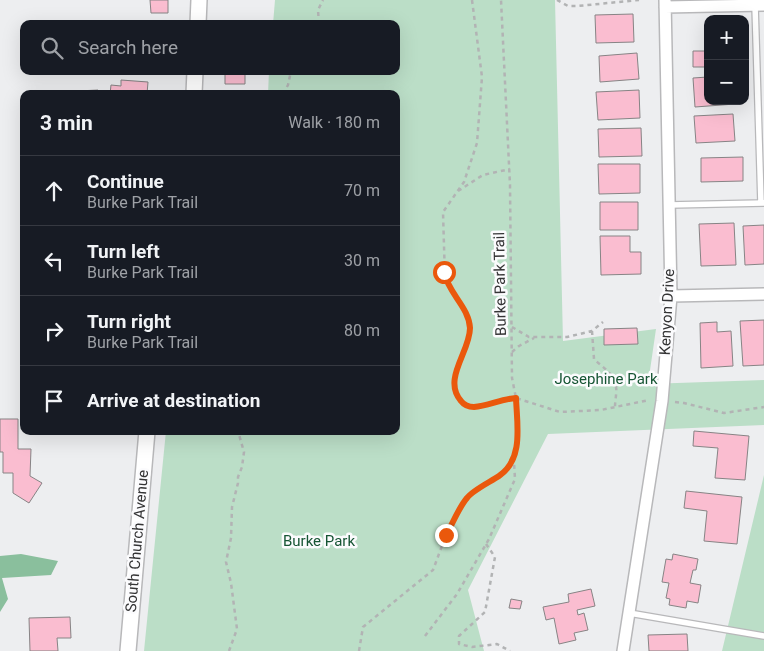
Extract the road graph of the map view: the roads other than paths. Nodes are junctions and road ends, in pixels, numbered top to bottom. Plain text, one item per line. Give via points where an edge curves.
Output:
1 (199, 0) edge
2 (665, 4) edge
3 (760, 5) edge
4 (198, 20) edge
5 (195, 75) edge
6 (194, 90) edge
7 (762, 203) edge
8 (669, 205) junction
9 (764, 294) edge
10 (671, 296) junction
11 (147, 435) edge
12 (629, 613) junction
13 (764, 636) edge
14 (128, 651) edge
15 (623, 651) edge

1 - 4 street
2 - 3 street
2 - 8 street, Kenyon Drive
3 - 7 lane
5 - 6 street
7 - 8 lane
8 - 10 street, Kenyon Drive
9 - 10 street
10 - 12 street, Kenyon Drive via 662,401
11 - 14 street, South Church Avenue
12 - 13 lane
12 - 15 street, Kenyon Drive

